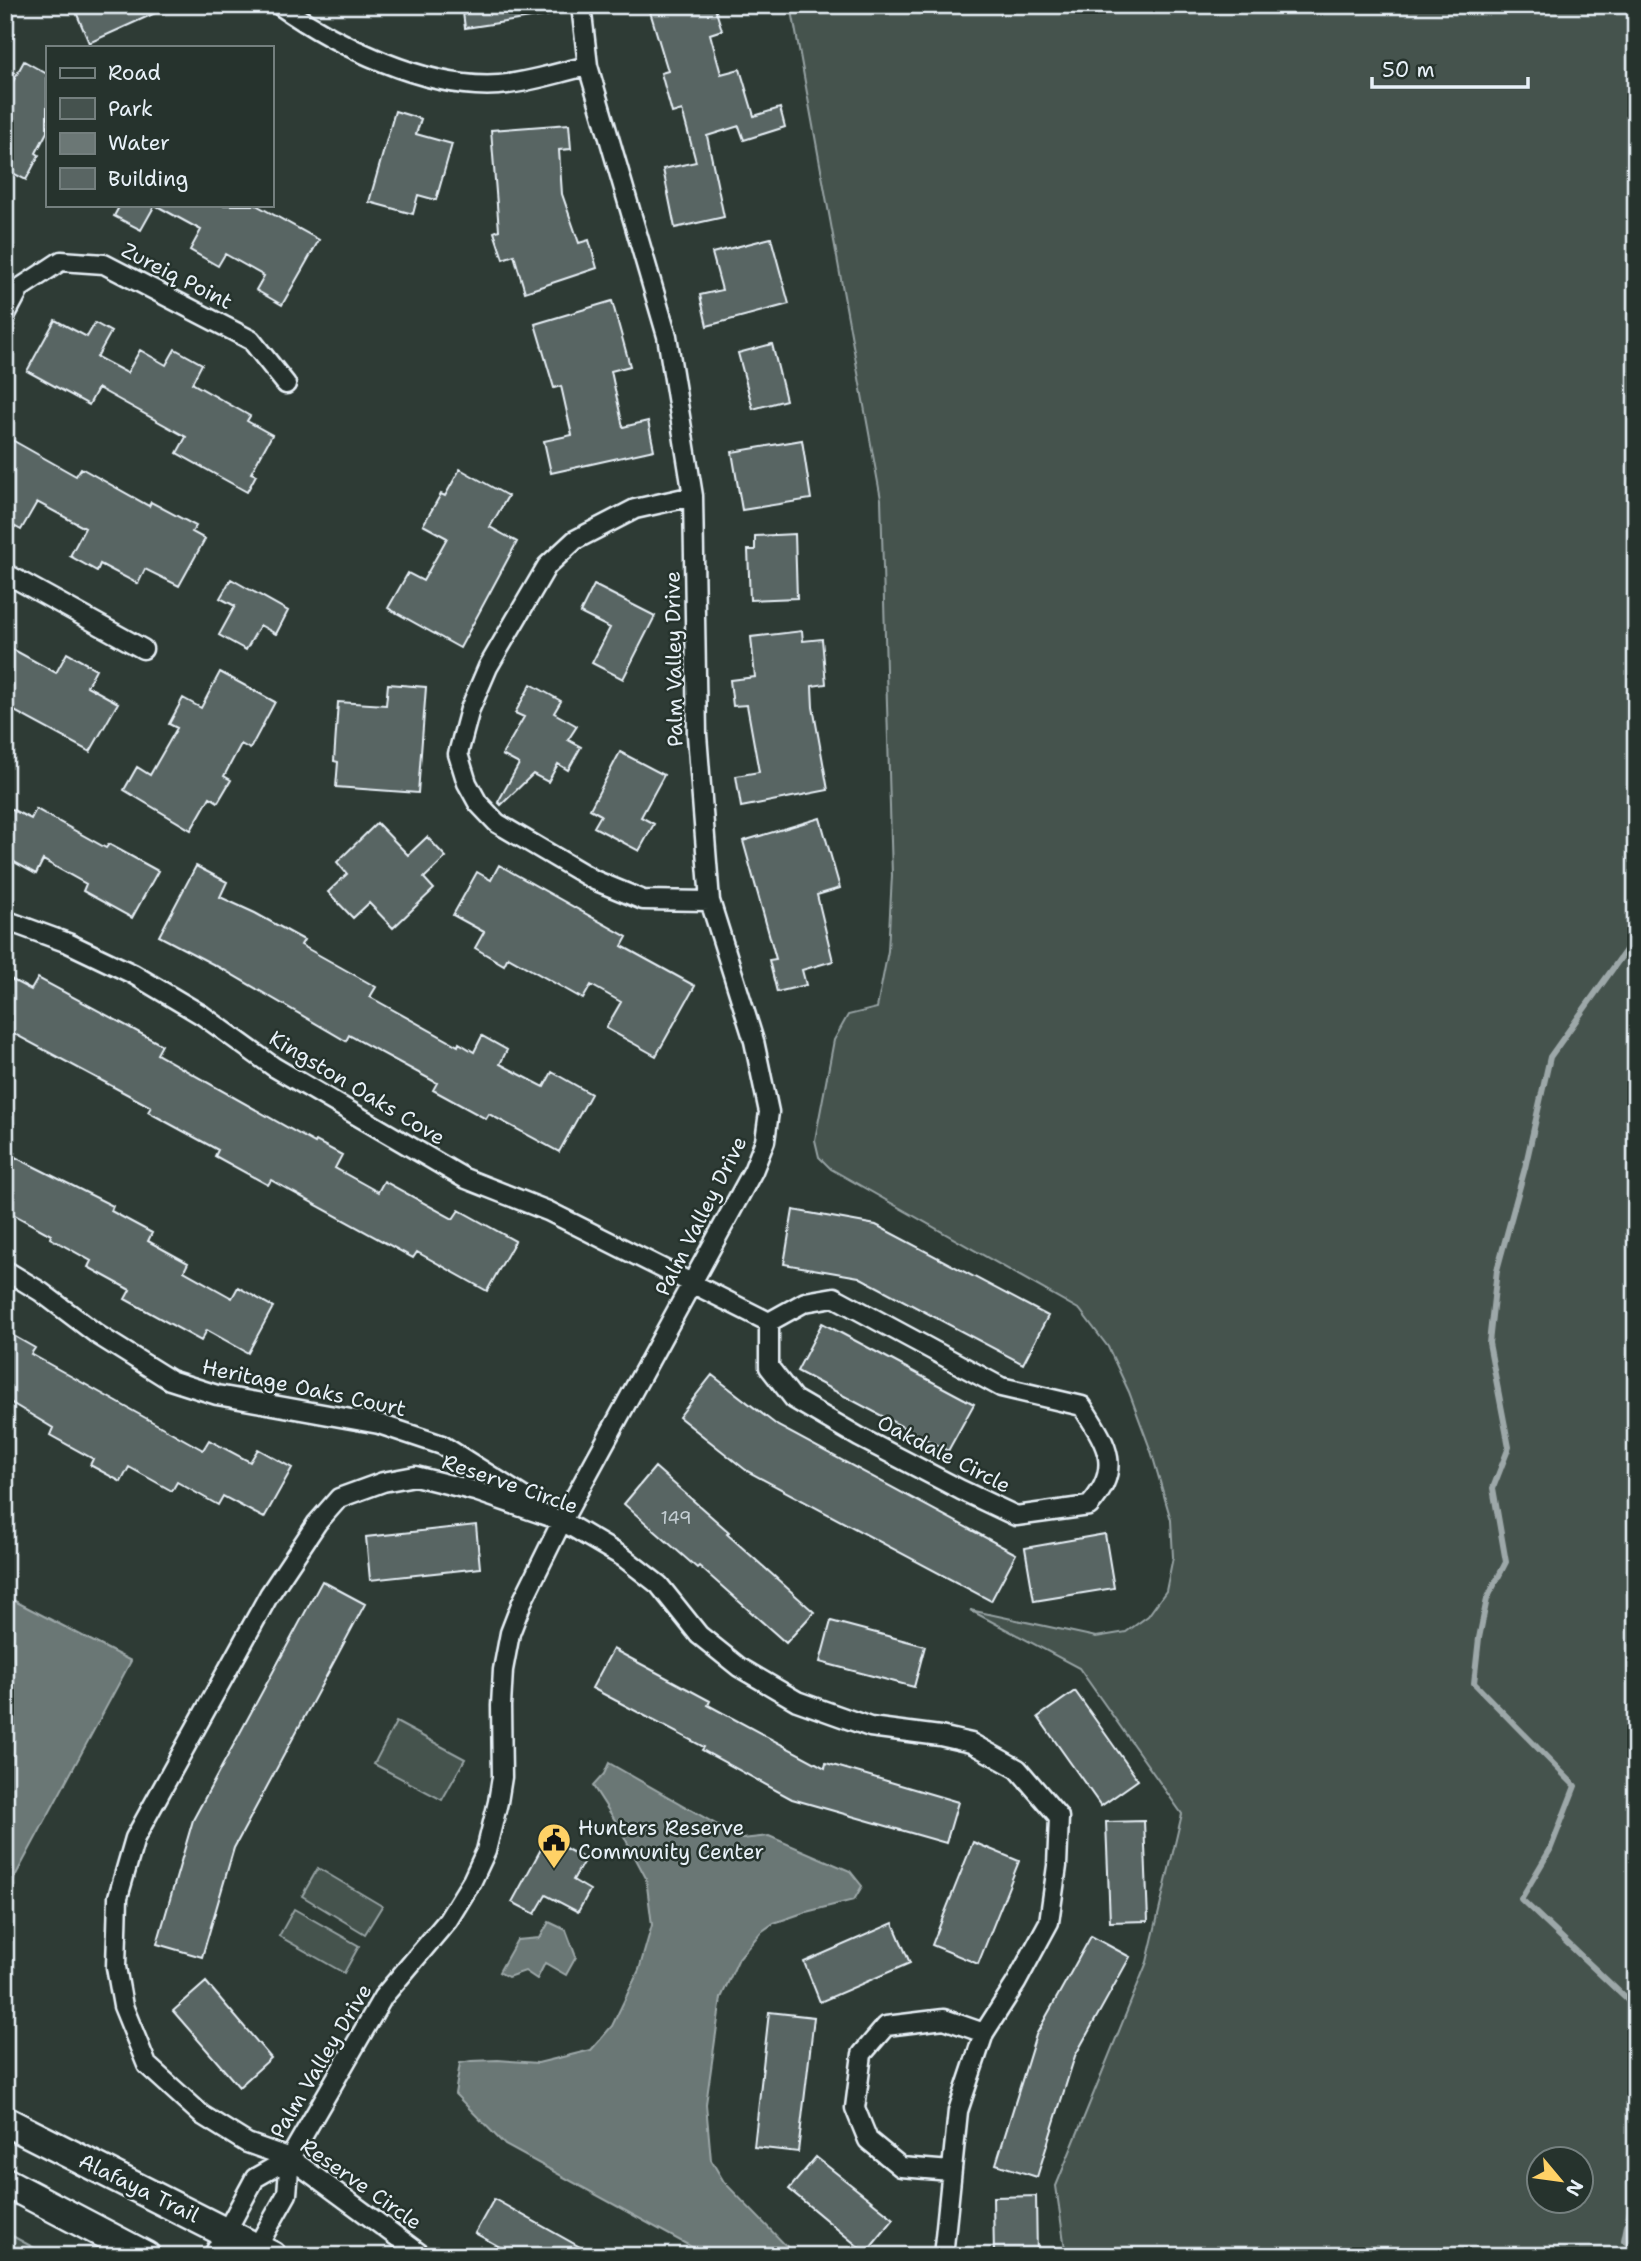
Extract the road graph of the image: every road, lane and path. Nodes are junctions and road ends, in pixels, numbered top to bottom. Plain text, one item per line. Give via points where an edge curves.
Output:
1 (279, 5) edge
2 (581, 5) edge
3 (588, 66) junction
4 (5, 316) edge
5 (286, 384) dead end
6 (693, 496) junction
7 (5, 573) edge
8 (143, 649) dead end
9 (710, 901) junction
10 (5, 920) edge
11 (5, 1270) edge
12 (692, 1285) junction
13 (769, 1322) junction
14 (562, 1521) junction
15 (984, 2033) junction
16 (5, 2121) edge
17 (290, 2158) junction
18 (951, 2171) junction
19 (5, 2182) edge
20 (225, 2231) junction
21 (260, 2253) edge
22 (146, 2256) edge
23 (213, 2256) edge
24 (423, 2256) edge
25 (943, 2256) edge

1 - 3 street via 381,61 446,80 500,85
2 - 3 street, Palm Valley Drive
3 - 6 street, Palm Valley Drive via 667,336
4 - 5 street, Zureiq Point via 20,288 61,261 104,264 251,340
6 - 9 street, Palm Valley Drive via 697,735
6 - 9 street via 635,509 575,540 547,566 488,667 458,754 478,803 497,823 594,880 643,900
7 - 8 street
9 - 12 street, Palm Valley Drive via 754,1041 769,1112 765,1141 753,1171
10 - 12 street, Kingston Oaks Cove via 133,974 202,1015 274,1067 464,1178 548,1211
11 - 14 street, Heritage Oaks Court via 170,1380 217,1395 379,1424 442,1445
12 - 13 street
12 - 14 street, Palm Valley Drive
13 - 13 street, Oakdale Circle via 769,1367 794,1399 961,1490 1016,1516 1089,1506 1103,1490 1109,1468 1105,1443 1082,1406 1001,1387 834,1297 805,1302
14 - 15 street, Reserve Circle via 659,1586 699,1635 739,1667 797,1700 870,1727 971,1743 1018,1769 1059,1817 1049,1922
14 - 17 street, Palm Valley Drive via 510,1633 503,1670 502,1777 486,1851 448,1920 383,1997
14 - 17 street, Reserve Circle via 415,1476 339,1498 269,1595 135,1838 118,1897 116,1967 123,2006 147,2065 202,2115 247,2143
15 - 18 street, Reserve Circle via 958,2111
15 - 18 street via 944,2020 886,2026 863,2054 855,2108 868,2140 901,2167
16 - 20 main road, Alafaya Trail
17 - 20 street, Palm Valley Drive via 255,2178
17 - 21 street, Palm Valley Drive via 287,2194
17 - 24 street, Reserve Circle
18 - 25 street, Reserve Circle
19 - 22 main road
20 - 21 main road, Alafaya Trail
20 - 23 street, Palm Valley Drive

